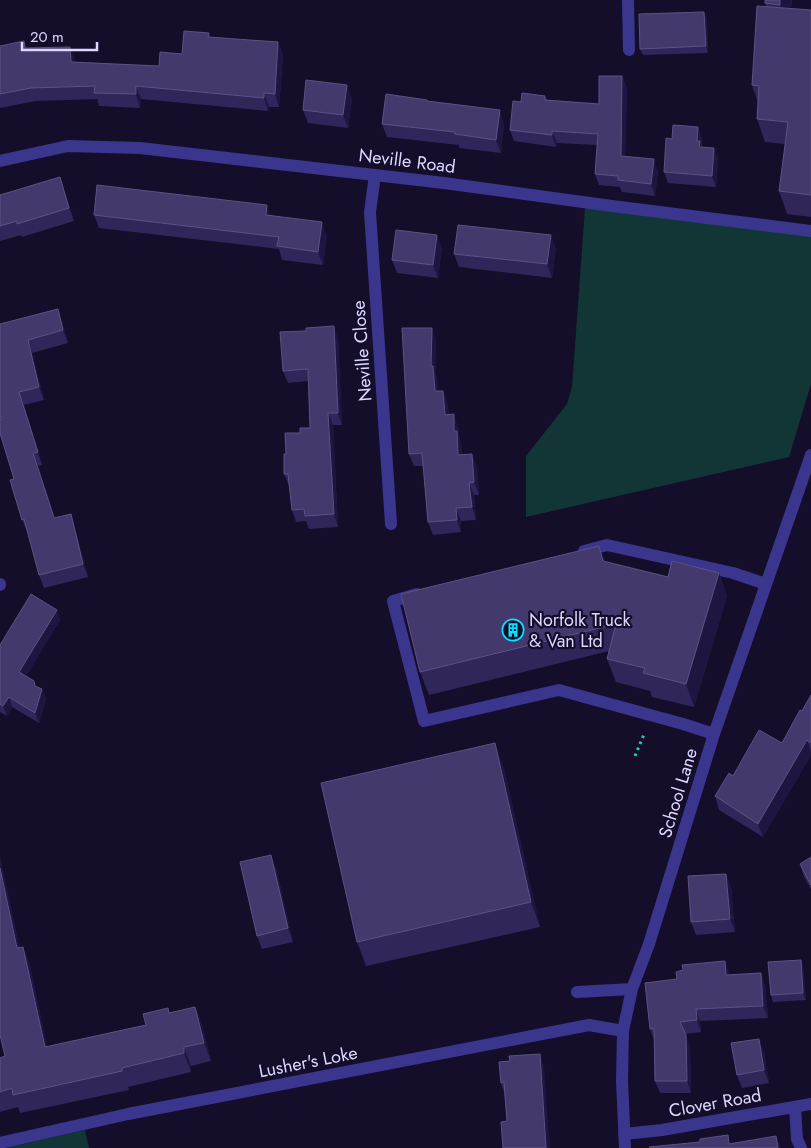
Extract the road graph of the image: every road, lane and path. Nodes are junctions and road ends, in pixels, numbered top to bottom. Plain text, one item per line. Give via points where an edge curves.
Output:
1 (628, 0) edge
2 (629, 50) dead end
3 (0, 161) edge
4 (375, 175) junction
5 (811, 232) edge
6 (811, 455) edge
7 (390, 524) dead end
8 (570, 555) edge
9 (766, 584) junction
10 (430, 591) edge
11 (714, 734) junction
12 (640, 742) dead end
13 (635, 756) dead end
14 (632, 990) junction
15 (577, 992) dead end
16 (623, 1031) junction
17 (811, 1104) edge
18 (795, 1108) junction
19 (624, 1134) junction
20 (0, 1143) edge
21 (624, 1148) edge
22 (801, 1148) edge

1 - 2 street
3 - 4 street, Neville Road via 68,146 109,146
4 - 5 street, Neville Road
4 - 7 street, Neville Close via 370,212
6 - 9 street, School Lane
8 - 9 street via 608,545 733,573
9 - 11 street, School Lane
10 - 11 street via 393,601 424,721 559,690
11 - 14 street, School Lane via 650,944
12 - 13 path
14 - 15 street
14 - 16 street, School Lane
16 - 19 street, School Lane
16 - 20 street, Lusher's Loke via 588,1025 128,1114
17 - 18 street, Clover Road
18 - 19 street, Clover Road
18 - 22 street via 797,1139
19 - 21 street, School Lane

